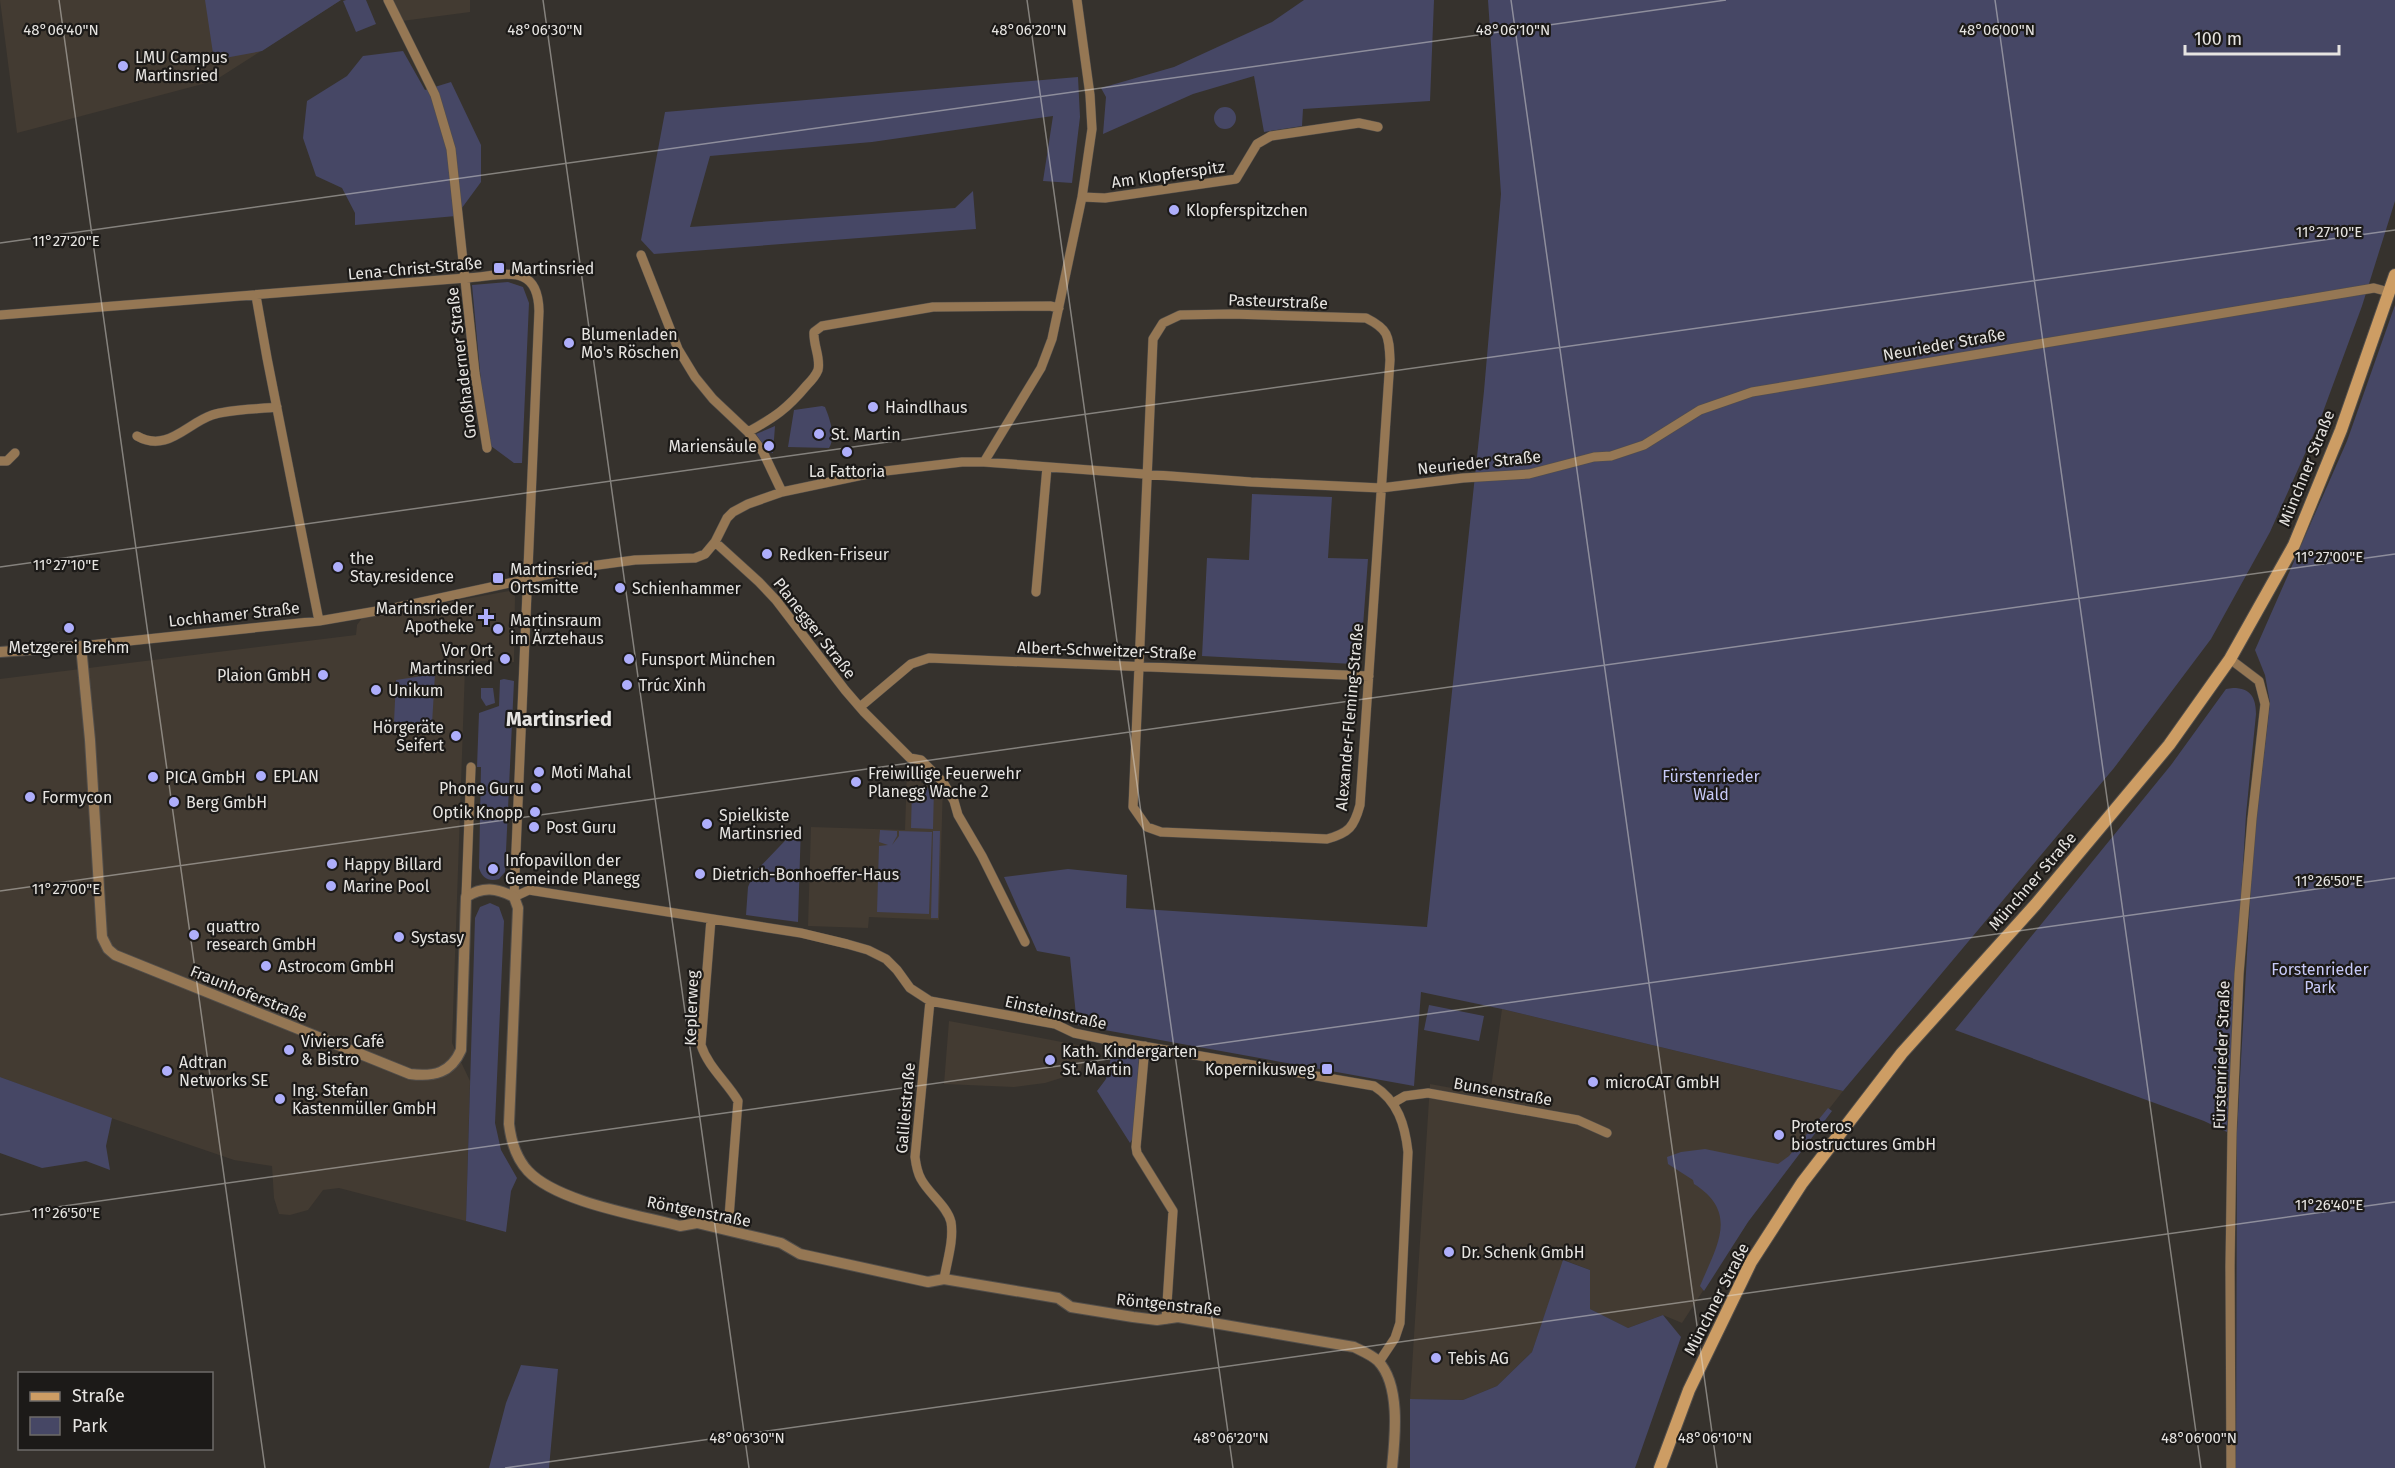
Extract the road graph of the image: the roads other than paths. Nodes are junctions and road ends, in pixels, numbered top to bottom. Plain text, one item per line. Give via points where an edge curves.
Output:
1 (388, 0) edge
2 (1077, 0) edge
3 (1378, 127) dead end
4 (1083, 197) junction
5 (641, 255) dead end
6 (2395, 275) edge
7 (466, 278) junction
8 (2389, 292) junction
9 (256, 296) junction
10 (1059, 308) junction
11 (0, 315) edge
12 (277, 407) junction
13 (748, 432) junction
14 (136, 436) dead end
15 (487, 448) dead end
16 (15, 453) dead end
17 (0, 462) edge
18 (984, 462) junction
19 (1047, 467) junction
20 (1147, 474) junction
21 (1381, 488) junction
22 (782, 492) junction
23 (715, 542) junction
24 (528, 579) junction
25 (1035, 592) dead end
26 (319, 621) junction
27 (81, 646) junction
28 (0, 652) edge
29 (2230, 659) junction
30 (1139, 667) junction
31 (1369, 676) junction
32 (860, 707) junction
33 (471, 767) dead end
34 (466, 897) junction
35 (514, 897) junction
36 (711, 919) junction
37 (1025, 942) dead end
38 (930, 1001) junction
39 (1145, 1047) junction
40 (1393, 1103) junction
41 (1607, 1133) dead end
42 (728, 1230) junction
43 (944, 1279) junction
44 (1166, 1319) junction
45 (1379, 1362) junction
46 (1392, 1468) edge
47 (1660, 1468) edge
48 (2231, 1468) edge

1 - 7 street, Großhaderner Straße via 435,95 451,149
2 - 4 street, Am Klopferspitz via 1092,129
3 - 4 street, Am Klopferspitz via 1359,123 1271,136 1257,144 1236,179 1105,198
4 - 10 street, Am Klopferspitz
5 - 13 street via 666,322 695,377
6 - 8 main road, Münchner Straße
7 - 9 street, Lena-Christ-Straße
7 - 15 street, Großhaderner Straße
7 - 24 street, Lena-Christ-Straße via 520,274 537,289
8 - 21 street, Neurieder Straße via 2374,288 2280,302 1752,392 1700,410 1644,445 1611,456 1529,474
8 - 29 main road, Münchner Straße via 2341,430 2294,545
9 - 11 street, Lena-Christ-Straße
9 - 12 street
10 - 13 street via 933,307 822,326 814,332 813,342 818,370 789,406
10 - 18 street, Am Klopferspitz via 1041,368
12 - 14 street via 212,414 177,437 157,442
12 - 26 street
13 - 22 street via 763,452
16 - 17 street
18 - 19 street, Neurieder Straße
18 - 22 street, Neurieder Straße via 877,472
19 - 20 street, Neurieder Straße
19 - 25 street
20 - 21 street, Neurieder Straße
20 - 21 street, Pasteurstraße via 1153,339 1163,323 1180,315 1366,318 1383,327 1390,341
20 - 30 street, Pasteurstraße
21 - 31 street, Alexander-Fleming-Straße
22 - 23 street, Neurieder Straße via 733,512
23 - 24 street via 705,554 695,558 612,562
23 - 32 street, Planegger Straße via 776,600
24 - 26 street, Lochhamer Straße
24 - 35 street, Röntgenstraße
26 - 27 street, Lochhamer Straße
27 - 28 street, Lochhamer Straße
27 - 34 street, Fraunhoferstraße via 102,937 115,955 410,1074 427,1076 447,1070 461,1050
29 - 47 main road, Münchner Straße via 2169,745 1902,1053 1802,1183 1751,1262 1689,1390
29 - 48 street, Fürstenrieder Straße via 2259,681 2265,704 2239,975 2232,1134
30 - 31 street, Albert-Schweitzer-Straße
30 - 31 street, Alexander-Fleming-Straße via 1133,807 1147,827 1161,832 1327,839 1343,834 1358,812
30 - 32 street, Albert-Schweitzer-Straße via 929,658 911,664
32 - 37 street, Planegger Straße via 910,758 921,760 943,782
33 - 34 street, Fraunhoferstraße
34 - 35 street, Einsteinstraße via 477,890 490,889
35 - 36 street, Einsteinstraße via 529,890
35 - 42 street, Röntgenstraße via 518,908 509,1124 512,1143 528,1171 571,1197 680,1226 697,1223
36 - 38 street, Einsteinstraße via 801,933 868,950 886,959 910,988
36 - 42 street, Keplerweg via 701,1045 705,1057 738,1101
38 - 39 street, Einsteinstraße via 1055,1024 1074,1033
38 - 43 street, Galileistraße via 915,1157 922,1181 951,1222
39 - 40 street, Einsteinstraße via 1366,1084
39 - 44 street via 1136,1147 1173,1212
40 - 41 street, Bunsenstraße via 1405,1096 1426,1093 1578,1120
40 - 45 street via 1403,1124 1408,1152 1403,1283 1400,1323
42 - 43 street, Röntgenstraße via 781,1243 800,1254 928,1282
43 - 44 street, Röntgenstraße via 1058,1298 1071,1307
44 - 45 street, Röntgenstraße via 1178,1317 1330,1342 1354,1347
45 - 46 street via 1393,1394

